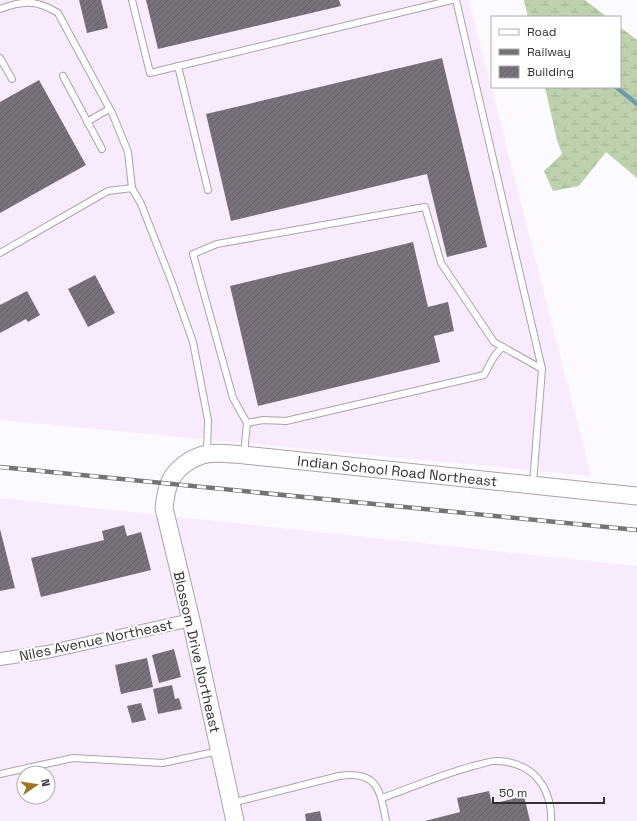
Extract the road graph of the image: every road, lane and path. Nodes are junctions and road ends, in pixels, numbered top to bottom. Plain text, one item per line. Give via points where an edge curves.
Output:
1 (132, 0) edge
2 (452, 0) edge
3 (456, 0) edge
4 (0, 9) edge
5 (0, 58) edge
6 (178, 66) junction
7 (64, 76) dead end
8 (12, 79) dead end
9 (110, 109) junction
10 (87, 122) junction
11 (102, 149) dead end
12 (132, 188) junction
13 (208, 190) dead end
14 (0, 253) edge
15 (503, 347) junction
16 (542, 369) junction
17 (247, 424) junction
18 (207, 454) junction
19 (244, 455) junction
20 (169, 483) joint
21 (532, 485) junction
22 (637, 496) edge
23 (191, 620) junction
24 (0, 659) edge
25 (219, 751) junction
26 (0, 774) edge
27 (382, 798) junction
28 (231, 803) junction
29 (235, 821) edge
30 (386, 821) edge
31 (551, 821) edge

1 - 6 lane via 150,73
2 - 6 lane
3 - 16 lane
4 - 9 lane via 26,0 49,5 58,13
5 - 8 lane
6 - 13 lane
7 - 10 lane
9 - 10 lane
9 - 12 lane via 128,152
10 - 11 lane
12 - 14 lane via 108,191
12 - 18 lane via 142,204 193,342 208,420
15 - 16 lane
15 - 17 lane via 495,352 484,375 286,421 263,420
15 - 17 lane via 494,342 441,262 425,207 217,244 193,254 233,398
16 - 21 lane
17 - 19 lane
18 - 19 street, Indian School Road Northeast
18 - 20 street, Indian School Road Northeast via 184,464
19 - 21 street, Indian School Road Northeast
20 - 23 street, Blossom Drive Northeast via 164,508
21 - 22 street, Indian School Road Northeast
23 - 24 street, Niles Avenue Northeast via 47,652
23 - 25 street, Blossom Drive Northeast
25 - 26 lane via 163,763 73,758
25 - 28 street, Blossom Drive Northeast
27 - 28 lane via 371,781 354,774
27 - 30 lane
27 - 31 lane via 496,760 517,764 532,771 548,796
28 - 29 street, Blossom Drive Northeast

